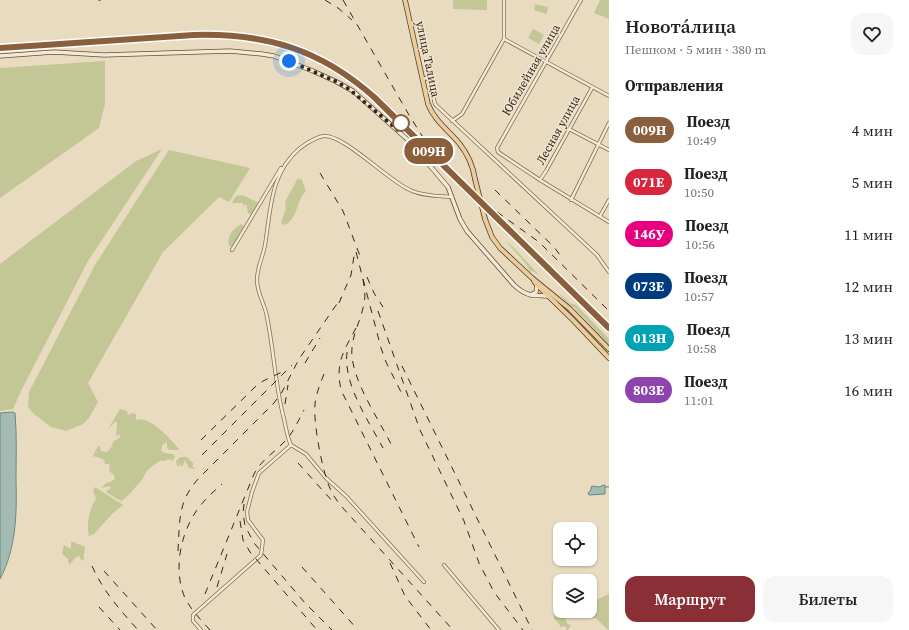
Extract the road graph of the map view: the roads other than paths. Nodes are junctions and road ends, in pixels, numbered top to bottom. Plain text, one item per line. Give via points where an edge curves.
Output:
1 (405, 0) edge
2 (504, 0) edge
3 (581, 0) edge
4 (504, 39) junction
5 (0, 56) edge
6 (545, 63) junction
7 (423, 82) junction
8 (592, 88) junction
9 (609, 96) edge
10 (452, 121) junction
11 (609, 123) edge
12 (569, 129) junction
13 (598, 144) junction
14 (609, 150) edge
15 (285, 163) junction
16 (540, 180) junction
17 (452, 198) junction
18 (571, 200) junction
19 (609, 200) edge
20 (600, 216) junction
21 (609, 222) edge
22 (232, 250) dead end
23 (609, 272) edge
24 (532, 278) junction
25 (537, 285) junction
26 (530, 296) junction
27 (547, 296) junction
28 (554, 296) junction
29 (609, 349) edge
30 (609, 358) edge
31 (291, 445) junction
32 (444, 565) dead end
33 (424, 582) dead end
34 (201, 630) edge
35 (499, 630) edge

1 - 7 main road, улица Талица
2 - 4 street
3 - 6 street, Юбилейная улица
4 - 6 street
4 - 10 street via 462,114
5 - 17 street via 54,52 104,55 220,51 262,54 294,63 335,81 357,95 404,136 446,184
6 - 8 street
6 - 16 street, Юбилейная улица via 497,148 498,152
7 - 10 street via 425,78 429,78 435,104
7 - 24 main road, улица Талица, bridge via 431,112 465,151 490,234
8 - 9 street
8 - 12 street, Лесная улица
10 - 23 street via 597,255
11 - 13 street
12 - 13 street
12 - 16 street, Лесная улица
13 - 14 street
13 - 18 street
15 - 17 street via 305,145 320,137 329,136 342,141 410,190
15 - 22 street
15 - 31 street via 276,182 271,203 265,246 257,270 257,284 267,315 278,397
16 - 18 street
17 - 26 street via 470,236 514,284
18 - 20 street
19 - 20 street
20 - 21 street
24 - 25 main road
24 - 28 main road
25 - 26 street via 536,292
25 - 27 main road
26 - 27 street
27 - 28 street
27 - 30 main road via 574,320
28 - 29 main road via 577,315
31 - 33 street via 306,454
31 - 34 street via 259,473 252,492 247,518 263,540 261,556 193,615 193,621
32 - 35 street

